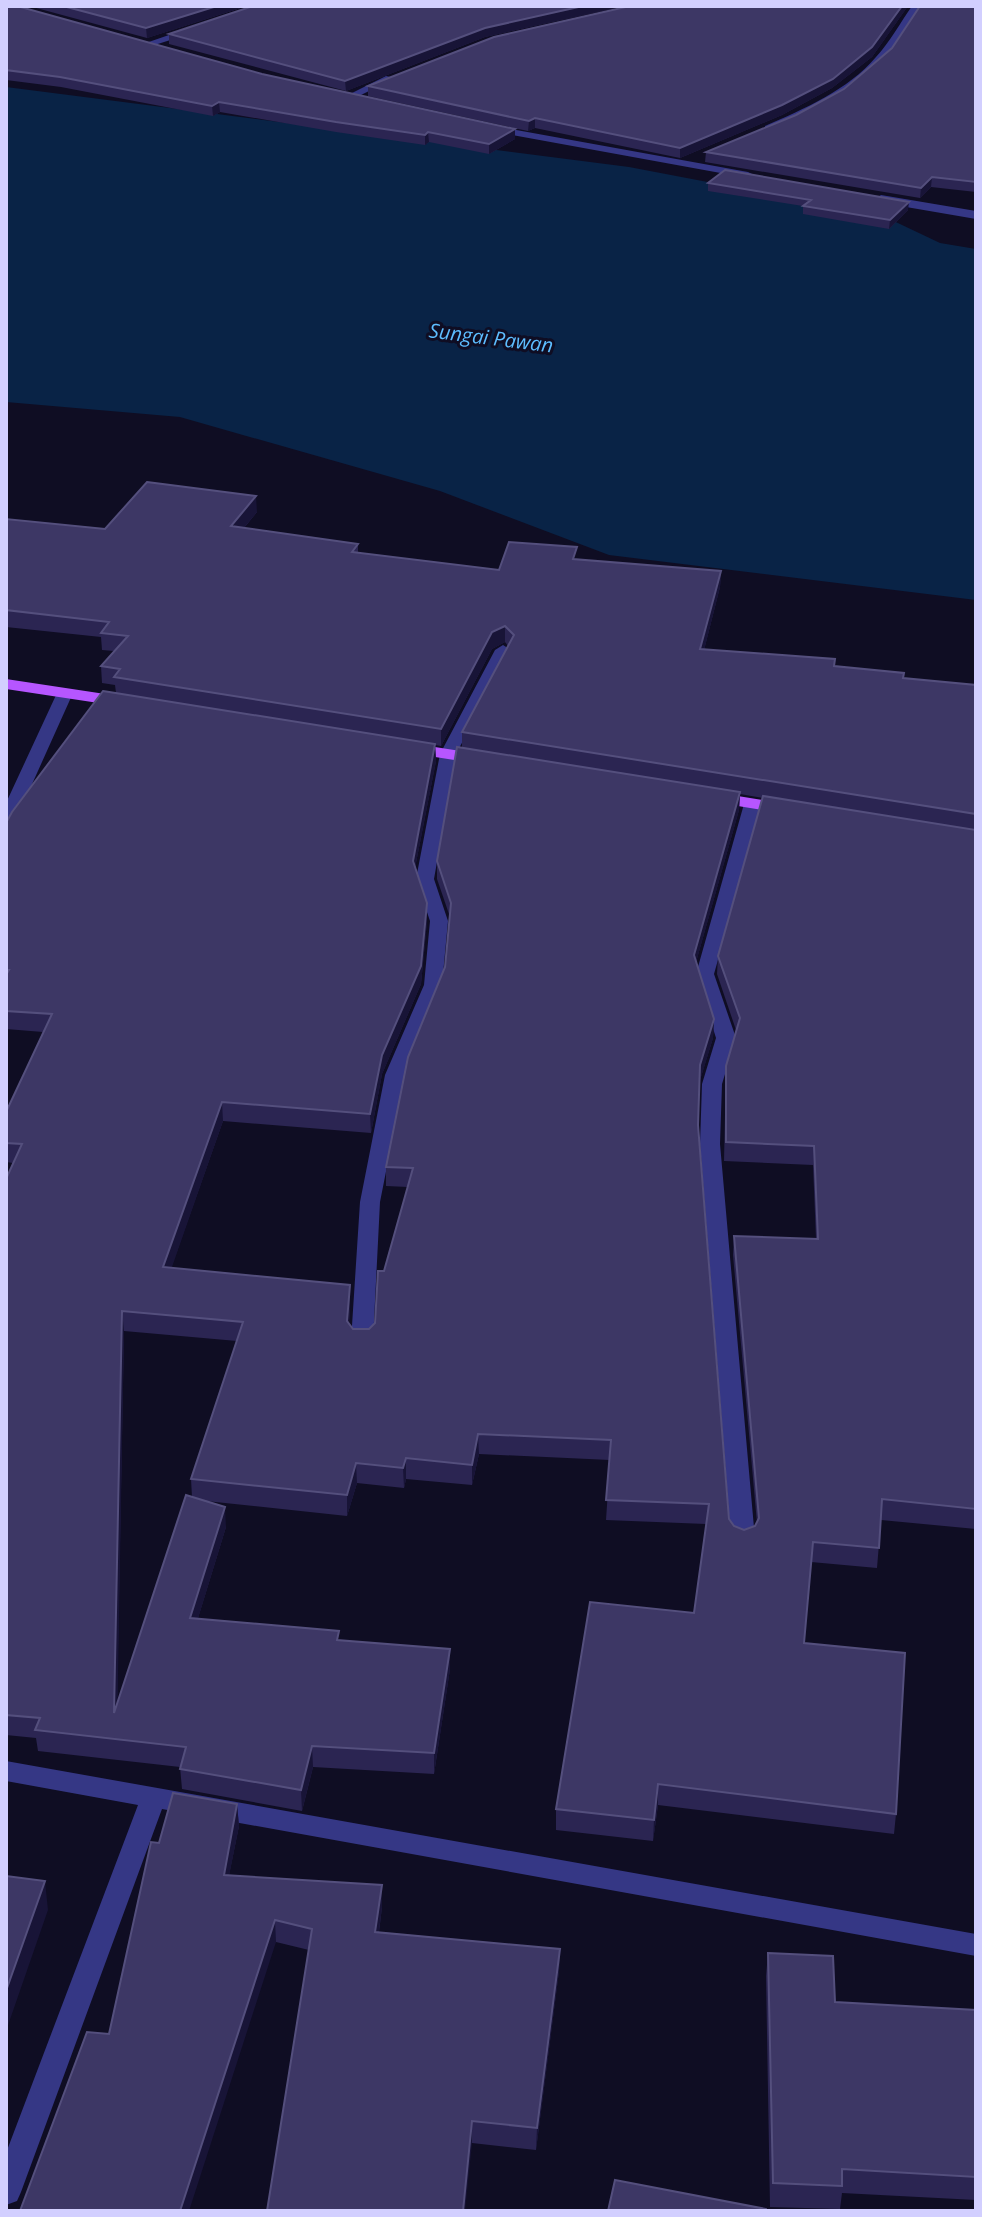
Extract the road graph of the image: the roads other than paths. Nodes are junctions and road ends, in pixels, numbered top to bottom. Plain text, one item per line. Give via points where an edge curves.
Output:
1 (917, 6) edge
2 (213, 23) edge
3 (131, 41) edge
4 (145, 45) junction
5 (164, 50) edge
6 (396, 76) edge
7 (332, 94) edge
8 (347, 98) junction
9 (374, 104) edge
10 (471, 124) edge
11 (761, 131) edge
12 (709, 153) edge
13 (682, 164) junction
14 (765, 179) edge
15 (867, 197) edge
16 (976, 215) edge
17 (503, 650) edge
18 (6, 684) edge
19 (65, 693) junction
20 (147, 706) edge
21 (388, 745) edge
22 (448, 754) junction
23 (494, 762) edge
24 (691, 794) edge
25 (753, 804) junction
26 (798, 811) edge
27 (6, 822) edge
28 (362, 1341) edge
29 (743, 1539) edge
30 (6, 1771) edge
31 (154, 1796) junction
32 (976, 1945) edge
33 (6, 2192) edge

1 - 11 street via 862,77
2 - 4 street
3 - 4 street
4 - 5 street
6 - 8 street
7 - 8 street
8 - 9 street
10 - 13 street
12 - 13 street
13 - 14 street
15 - 16 street
17 - 22 street
18 - 19 main road
19 - 20 main road
19 - 27 street
21 - 22 main road
22 - 23 main road
22 - 28 street via 425,879 439,921 433,985 395,1075 370,1202
24 - 25 main road
25 - 26 main road
25 - 29 street via 705,974 726,1038 712,1084 710,1144
30 - 31 street
31 - 32 street
31 - 33 street

